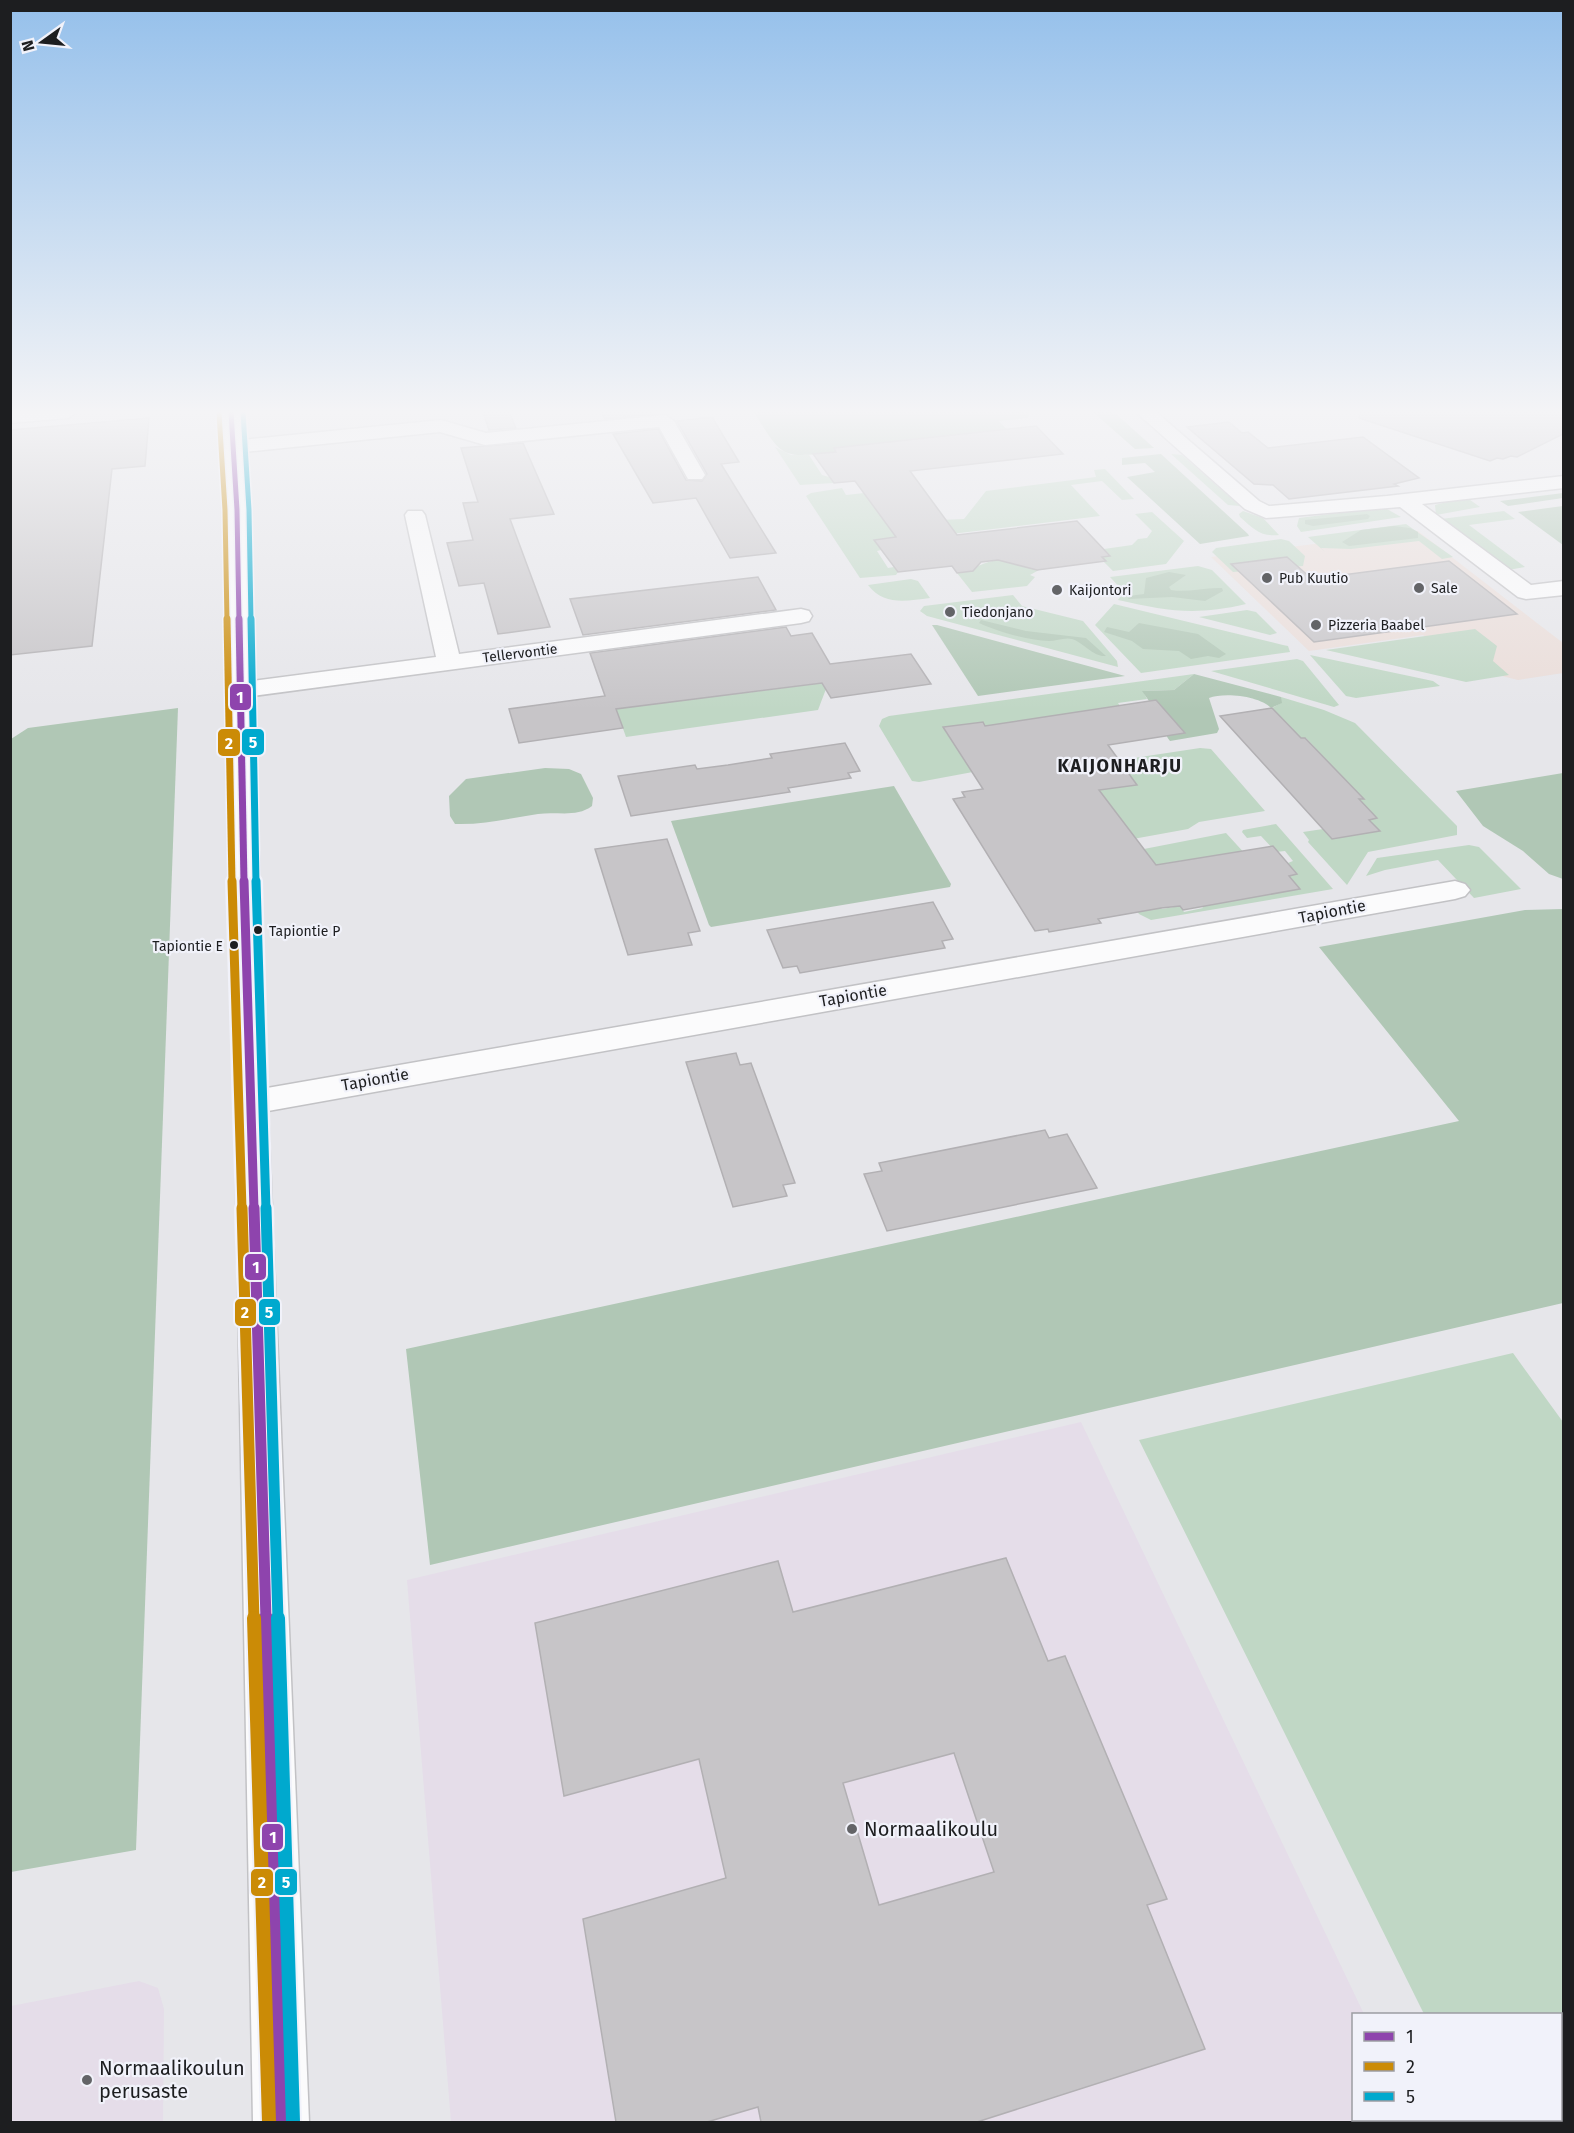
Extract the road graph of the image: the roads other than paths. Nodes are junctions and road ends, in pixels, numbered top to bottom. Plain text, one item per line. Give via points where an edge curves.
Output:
1 (234, 512) edge
2 (1265, 512) edge
3 (1293, 512) edge
4 (1419, 512) edge
5 (415, 515) dead end
6 (1563, 588) edge
7 (801, 616) dead end
8 (449, 662) junction
9 (239, 690) junction
10 (1455, 890) dead end
11 (252, 1102) junction
12 (281, 2122) edge

1 - 9 street
2 - 3 street
4 - 6 street via 1526,592
5 - 8 street
7 - 8 street, Tellervontie
8 - 9 street, Tellervontie
9 - 11 street
10 - 11 street, Tapiontie
11 - 12 street

